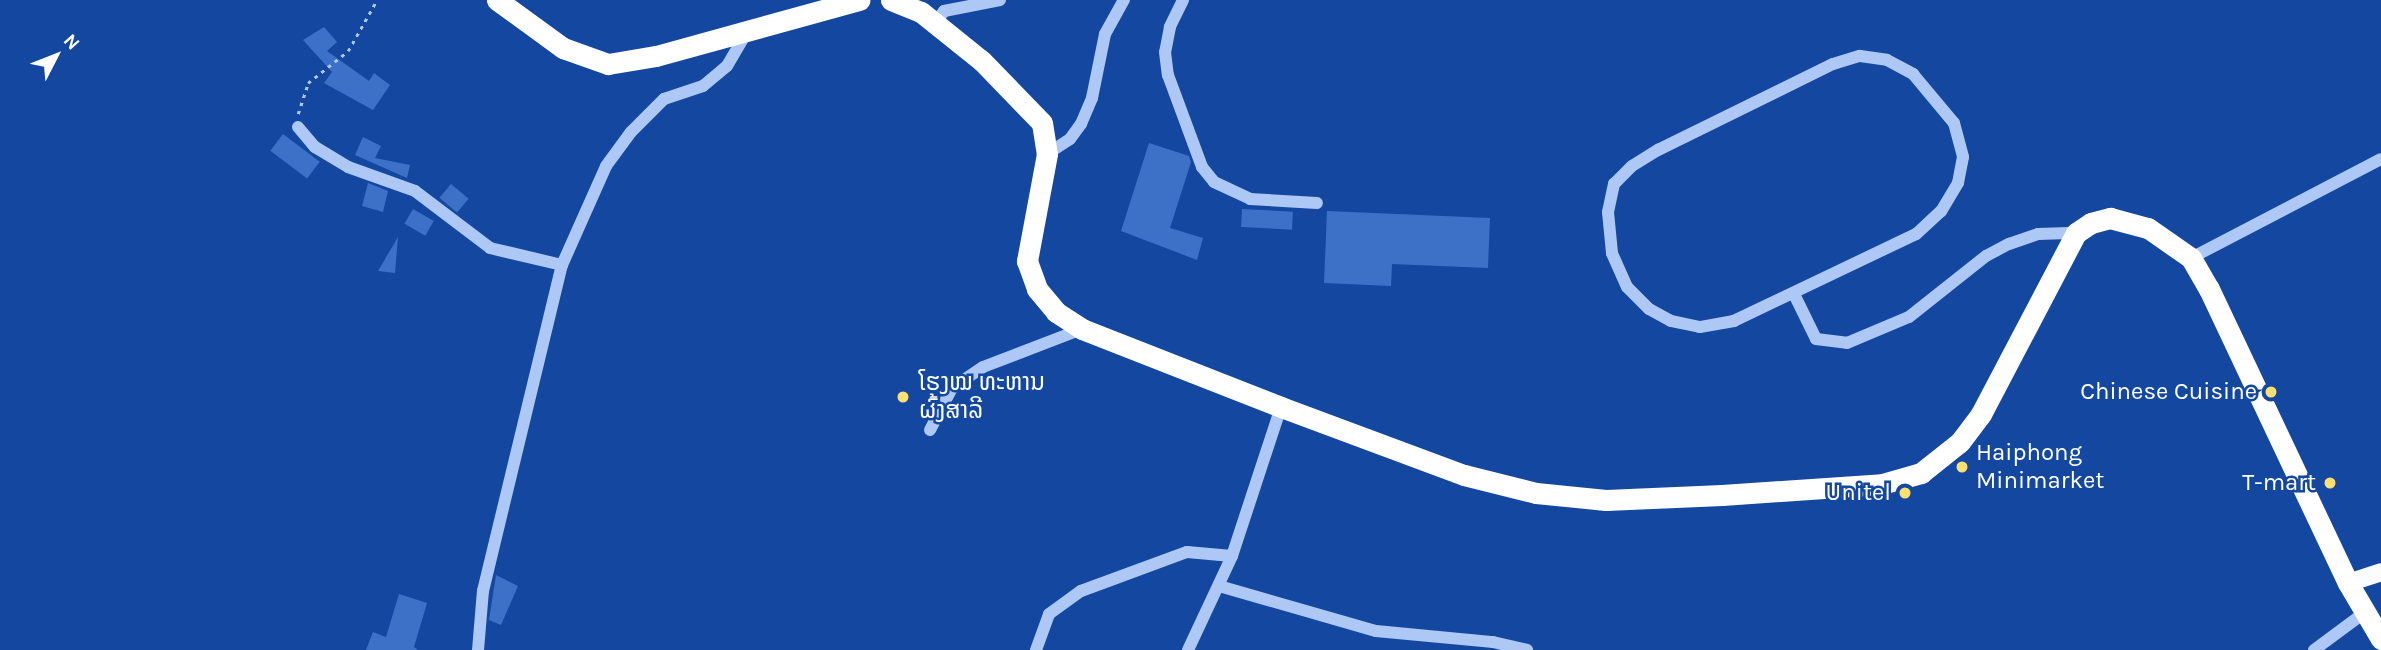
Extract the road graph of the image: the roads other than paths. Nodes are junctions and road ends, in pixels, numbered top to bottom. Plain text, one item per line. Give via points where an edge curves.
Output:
1 (497, 0) edge
2 (859, 0) edge
3 (891, 0) edge
4 (1000, 0) edge
5 (1124, 0) edge
6 (1183, 0) edge
7 (935, 23) junction
8 (748, 30) junction
9 (298, 127) road end
10 (1047, 153) junction
11 (2381, 159) edge
12 (1317, 203) dead end
13 (2076, 233) junction
14 (2191, 258) junction
15 (562, 265) junction
16 (1794, 294) junction
17 (1082, 329) junction
18 (1281, 407) junction
19 (930, 430) dead end
20 (1232, 556) junction
21 (2381, 572) edge
22 (2348, 583) junction
23 (1219, 586) junction
24 (2364, 613) junction
25 (2381, 639) edge
26 (478, 650) edge
27 (1036, 650) edge
28 (1188, 650) edge
29 (1527, 650) edge
30 (2314, 650) edge

1 - 8 highway via 563,48 593,62 656,56
2 - 8 highway
3 - 7 highway
4 - 7 street via 944,11
5 - 10 street via 1105,34 1092,98 1081,124 1070,139
6 - 12 street via 1165,52 1168,75 1202,167 1214,182 1250,199
7 - 10 highway via 1034,111
8 - 15 street via 727,66 703,86 664,99 631,132 606,166
9 - 15 street via 315,147 348,167 415,191 490,248
10 - 17 highway via 1027,261 1037,289 1056,312
11 - 14 street
13 - 14 highway via 2110,218 2130,222 2172,242
13 - 16 street via 2038,234 2009,244 1986,256 1909,317 1847,342 1816,339
13 - 18 highway via 2005,374 1960,442 1922,473 1882,484 1606,500 1536,493 1464,475
14 - 22 highway
15 - 26 street via 483,591
16 - 16 street via 1916,233 1941,211 1958,183 1963,157 1954,123 1913,74 1887,60 1860,57 1833,64 1658,150 1614,184 1608,212 1612,253 1627,287 1648,309 1671,321 1700,327 1734,321
17 - 18 highway
17 - 19 street via 983,367 951,388
18 - 20 street
20 - 23 street
20 - 27 street via 1187,552 1081,590 1049,614
21 - 22 main road
22 - 24 highway
23 - 28 street
23 - 29 street via 1376,631 1493,642
24 - 25 highway
24 - 30 street

